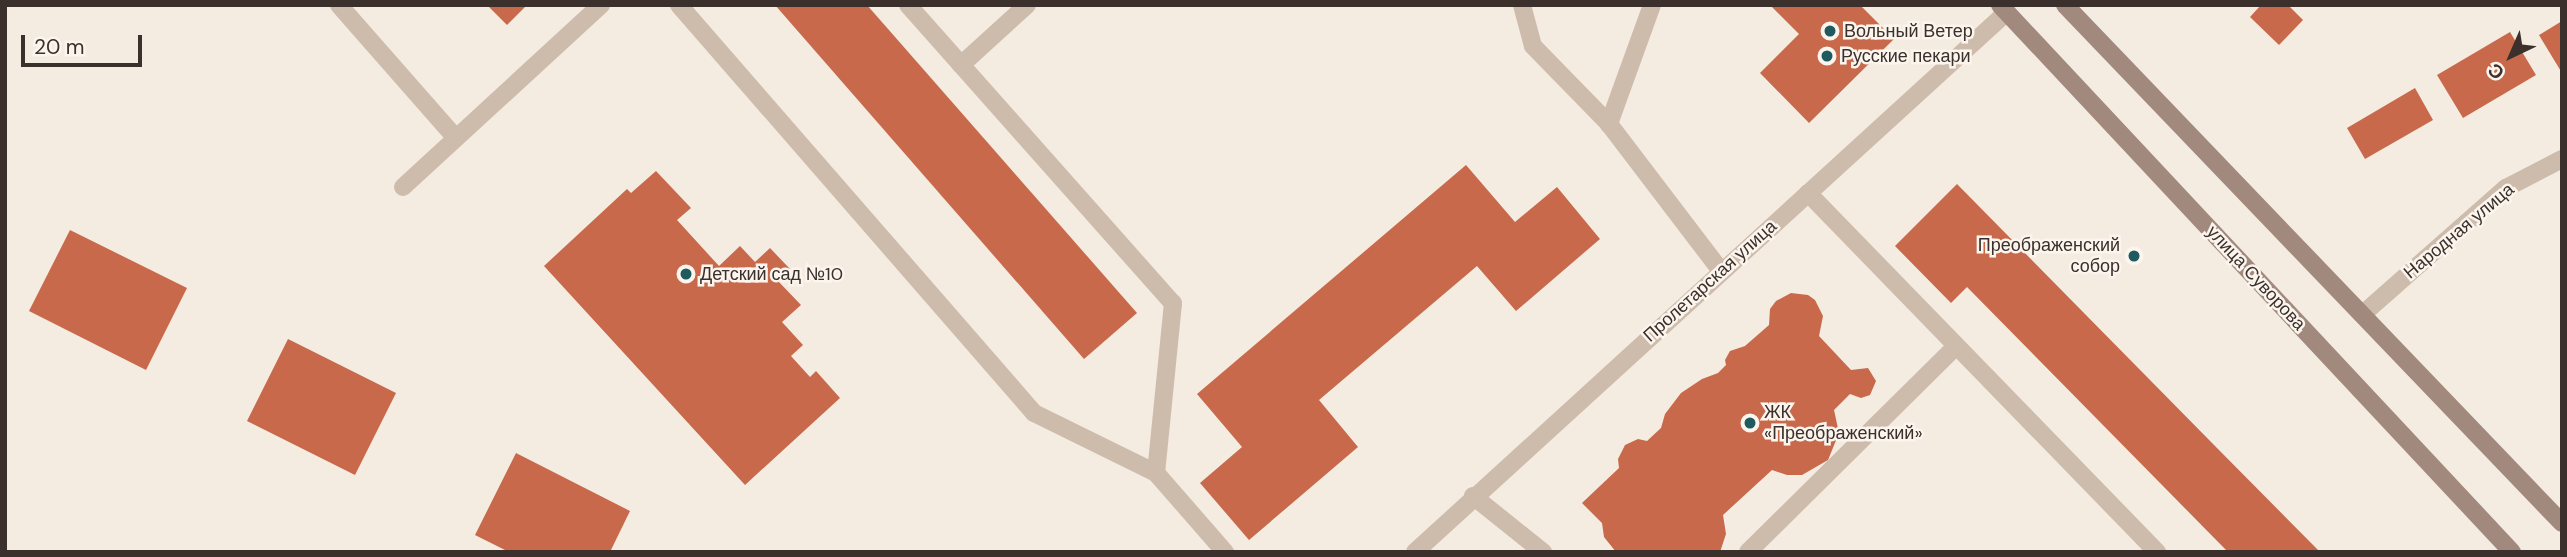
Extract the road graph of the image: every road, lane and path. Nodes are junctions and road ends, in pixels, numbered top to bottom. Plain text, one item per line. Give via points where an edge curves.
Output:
1 (339, 5) edge
2 (601, 5) edge
3 (679, 5) edge
4 (908, 5) edge
5 (1027, 5) edge
6 (1522, 5) edge
7 (1652, 5) edge
8 (2065, 5) edge
9 (2003, 9) edge
10 (961, 65) junction
11 (1609, 124) junction
12 (456, 138) junction
13 (2562, 159) edge
14 (403, 187) dead end
15 (1808, 193) junction
16 (1721, 271) junction
17 (2364, 313) junction
18 (1955, 347) junction
19 (1156, 473) junction
20 (1473, 496) junction
21 (2562, 523) edge
22 (1225, 552) edge
23 (1415, 552) edge
24 (1543, 552) edge
25 (1748, 552) edge
26 (2157, 552) edge
27 (2512, 552) edge

1 - 12 street
2 - 12 street
3 - 19 street via 1034,413
4 - 10 street
5 - 10 street
6 - 11 street via 1533,46
7 - 11 street
8 - 17 main road
9 - 15 street, Пролетарская улица
9 - 27 main road, улица Суворова
10 - 19 street via 1173,303
11 - 16 street
12 - 14 street
13 - 17 street, Народная улица via 2506,188
15 - 16 street, Пролетарская улица
15 - 18 street
16 - 20 street, Пролетарская улица
17 - 21 main road
18 - 25 street
18 - 26 street
19 - 22 street
20 - 23 street, Пролетарская улица
20 - 24 street

